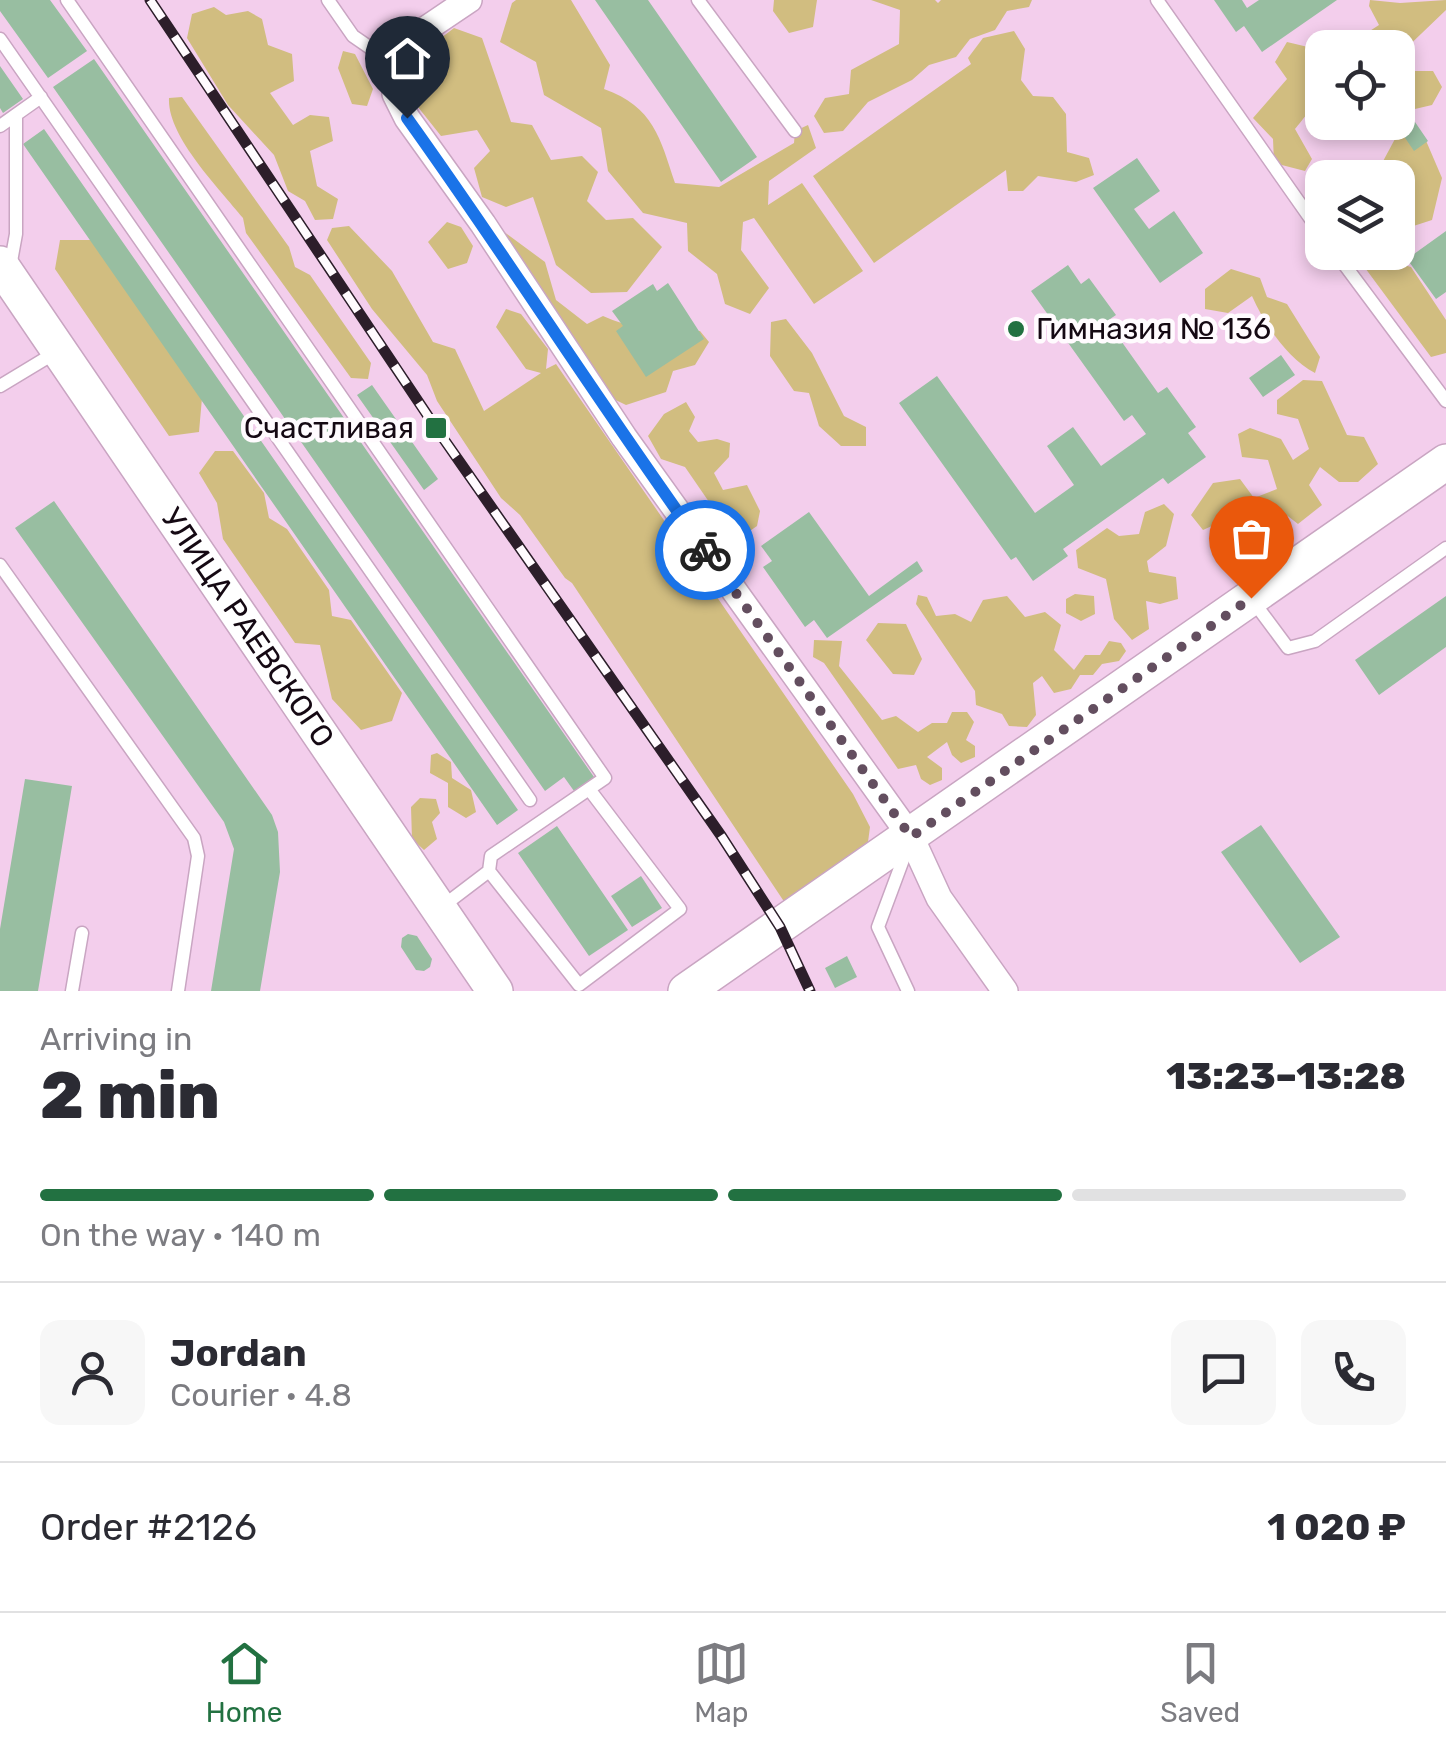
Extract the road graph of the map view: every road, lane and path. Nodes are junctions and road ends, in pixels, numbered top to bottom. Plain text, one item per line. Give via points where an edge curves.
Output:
1 (67, 0) edge
2 (328, 0) edge
3 (469, 0) edge
4 (698, 0) edge
5 (1157, 0) edge
6 (0, 39) edge
7 (398, 68) junction
8 (41, 97) junction
9 (16, 115) junction
10 (0, 126) edge
11 (795, 131) dead end
12 (1305, 211) edge
13 (4, 270) edge
14 (1348, 270) edge
15 (58, 351) junction
16 (0, 386) edge
17 (1446, 400) edge
18 (1446, 462) edge
19 (1446, 548) edge
20 (0, 565) edge
21 (1251, 598) junction
22 (588, 789) junction
23 (530, 800) dead end
24 (911, 837) junction
25 (488, 871) junction
26 (441, 908) junction
27 (82, 933) dead end
28 (72, 991) edge
29 (178, 991) edge
30 (495, 991) edge
31 (686, 991) edge
32 (908, 991) edge
33 (1005, 991) edge

1 - 22 lane via 605,778
2 - 7 lane via 353,36
3 - 7 street via 411,39
4 - 11 lane
5 - 12 lane
6 - 8 lane
7 - 24 street via 394,94 407,118 624,437
8 - 9 lane
8 - 23 lane
9 - 10 lane
9 - 13 lane via 16,234
13 - 15 main road, УЛИЦА РАЕВСКОГО
14 - 17 lane
15 - 16 lane
15 - 26 main road, УЛИЦА РАЕВСКОГО
18 - 21 main road
19 - 21 lane via 1315,641 1288,648
20 - 29 lane via 194,838 198,856
21 - 24 main road
22 - 25 lane via 491,856
22 - 25 lane via 680,909 580,984
24 - 31 main road
24 - 32 lane via 878,927
24 - 33 street via 939,898
25 - 26 lane
26 - 30 main road, УЛИЦА РАЕВСКОГО
27 - 28 lane

